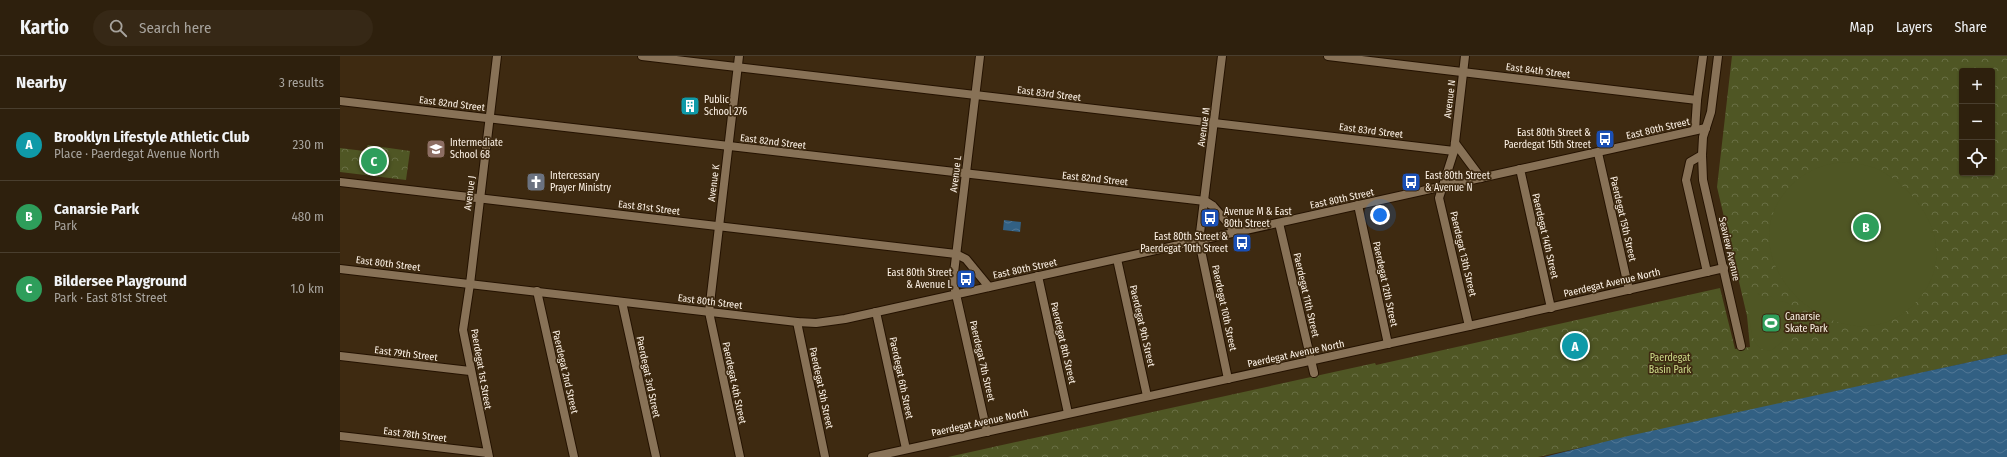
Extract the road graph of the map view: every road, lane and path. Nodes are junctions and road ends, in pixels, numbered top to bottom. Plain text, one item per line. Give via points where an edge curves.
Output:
1 (497, 56) edge
2 (642, 56) edge
3 (739, 56) edge
4 (980, 56) edge
5 (1222, 56) edge
6 (1328, 56) edge
7 (1465, 56) edge
8 (1703, 56) edge
9 (1718, 56) edge
10 (737, 67) junction
11 (1463, 72) junction
12 (975, 95) junction
13 (1697, 100) junction
14 (340, 101) edge
15 (489, 119) junction
16 (1215, 123) junction
17 (1706, 128) junction
18 (1695, 130) junction
19 (728, 147) junction
20 (1454, 147) junction
21 (1598, 152) junction
22 (1702, 155) junction
23 (1520, 170) junction
24 (966, 175) junction
25 (1481, 178) junction
26 (340, 182) edge
27 (1443, 186) junction
28 (480, 198) junction
29 (1205, 201) junction
30 (1358, 205) junction
31 (1279, 223) junction
32 (719, 226) junction
33 (1236, 232) junction
34 (1199, 241) junction
35 (956, 254) junction
36 (1116, 259) junction
37 (1724, 268) junction
38 (340, 269) edge
39 (1707, 272) junction
40 (1038, 276) junction
41 (470, 284) junction
42 (989, 287) junction
43 (1629, 290) junction
44 (537, 291) junction
45 (956, 294) junction
46 (622, 302) junction
47 (1551, 308) junction
48 (709, 312) junction
49 (876, 312) junction
50 (798, 322) junction
51 (1469, 326) junction
52 (1388, 344) junction
53 (1741, 346) dead end
54 (340, 356) edge
55 (1311, 361) junction
56 (470, 371) junction
57 (1314, 373) dead end
58 (1228, 379) junction
59 (1147, 396) junction
60 (1068, 413) junction
61 (987, 432) junction
62 (340, 436) edge
63 (906, 449) junction
64 (488, 455) edge
65 (574, 457) edge
66 (656, 457) edge
67 (740, 457) edge
68 (825, 457) edge
69 (872, 457) edge

1 - 15 street, Avenue J
2 - 10 street, East 83rd Street
3 - 10 street, Avenue K
4 - 12 street, Avenue L
5 - 16 street, Avenue M
6 - 11 street, East 84th Street
7 - 11 street, Avenue N
8 - 13 street
9 - 17 street, Seaview Avenue via 1711,112
10 - 12 street, East 83rd Street
10 - 19 street, Avenue K
11 - 13 street, East 84th Street
11 - 20 street, Avenue N
12 - 16 street, East 83rd Street
12 - 24 street, Avenue L
13 - 18 street
14 - 15 street, East 82nd Street
15 - 19 street, East 82nd Street
15 - 28 street, Avenue J
16 - 20 street, East 83rd Street
16 - 29 street, Avenue M
17 - 18 street, East 80th Street
17 - 22 street, Seaview Avenue
18 - 21 street, East 80th Street
19 - 24 street, East 82nd Street
19 - 32 street, Avenue K
20 - 25 street
20 - 27 street, Avenue N
21 - 23 street, East 80th Street
21 - 43 street, Paerdegat 15th Street
22 - 37 street, Seaview Avenue via 1703,180
22 - 39 street via 1690,162 1686,180
23 - 25 street, East 80th Street
23 - 47 street, Paerdegat 14th Street
24 - 29 street, East 82nd Street
24 - 35 street, Avenue L
25 - 27 street, East 80th Street
26 - 28 street, East 81st Street
27 - 30 street, East 80th Street
27 - 51 street, Paerdegat 13th Street via 1439,198
28 - 32 street, East 81st Street
28 - 41 street, Avenue J
29 - 33 street via 1213,206
29 - 34 street, Avenue M
30 - 31 street, East 80th Street
30 - 52 street, Paerdegat 12th Street
31 - 33 street, East 80th Street
31 - 55 street, Paerdegat 11th Street
32 - 35 street, East 81st Street
32 - 48 street, Avenue K
33 - 34 street, East 80th Street
34 - 36 street, East 80th Street
34 - 58 street, Paerdegat 10th Street
35 - 42 street via 966,259
35 - 45 street, Avenue L via 953,281
36 - 40 street, East 80th Street
36 - 59 street, Paerdegat 9th Street
37 - 39 street, Paerdegat Avenue North
37 - 53 street, Seaview Avenue
38 - 41 street, East 80th Street
39 - 43 street, Paerdegat Avenue North
40 - 42 street, East 80th Street
40 - 60 street, Paerdegat 8th Street
41 - 44 street, East 80th Street
41 - 56 street, Paerdegat 1st Street via 463,330
42 - 45 street, East 80th Street
43 - 47 street, Paerdegat Avenue North
44 - 46 street, East 80th Street
44 - 65 street, Paerdegat 2nd Street
45 - 49 street, East 80th Street
45 - 61 street, Paerdegat 7th Street
46 - 48 street, East 80th Street
46 - 66 street, Paerdegat 3rd Street
47 - 51 street, Paerdegat Avenue North
48 - 50 street, East 80th Street
48 - 67 street, Paerdegat 4th Street
49 - 50 street, East 80th Street via 831,322
49 - 63 street, Paerdegat 6th Street
50 - 68 street, Paerdegat 5th Street
51 - 52 street, Paerdegat Avenue North
52 - 55 street, Paerdegat Avenue North
54 - 56 street, East 79th Street
55 - 57 street, Paerdegat 11th Street
55 - 58 street, Paerdegat Avenue North
56 - 64 street, Paerdegat 1st Street
58 - 59 street, Paerdegat Avenue North
59 - 60 street, Paerdegat Avenue North
60 - 61 street, Paerdegat Avenue North
61 - 63 street, Paerdegat Avenue North
62 - 64 street, East 78th Street
63 - 69 street, Paerdegat Avenue North

